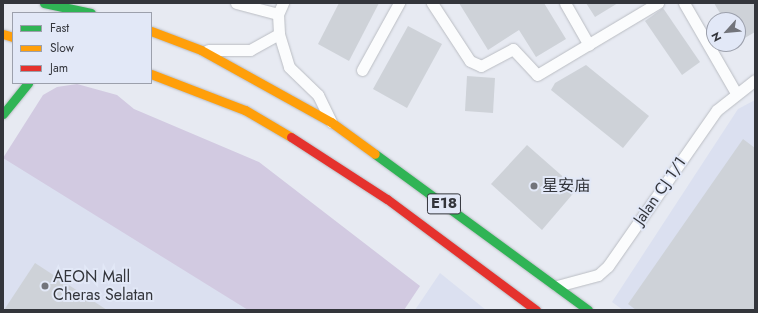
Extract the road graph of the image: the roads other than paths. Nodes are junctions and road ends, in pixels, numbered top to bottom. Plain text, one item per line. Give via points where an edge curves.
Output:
1 (44, 3) edge
2 (236, 3) edge
3 (283, 3) edge
4 (399, 3) edge
5 (432, 3) edge
6 (565, 3) edge
7 (658, 3) edge
8 (684, 3) edge
9 (86, 12) edge
10 (278, 14) junction
11 (152, 31) edge
12 (279, 34) junction
13 (590, 44) junction
14 (201, 50) junction
15 (362, 70) dead end
16 (152, 74) edge
17 (755, 80) edge
18 (27, 84) edge
19 (736, 93) junction
20 (3, 114) edge
21 (331, 122) junction
22 (557, 286) junction
23 (536, 310) edge
24 (588, 310) edge

1 - 9 main road
2 - 10 street
3 - 10 street
4 - 15 street
5 - 13 street via 470,61 481,66 513,49 537,76
6 - 13 street
7 - 13 street
8 - 19 street
10 - 12 street
11 - 14 main road, E18
12 - 14 street via 250,50
12 - 21 street via 289,67 318,95
14 - 21 main road, E18
16 - 23 main road, E18 via 245,110 275,127 387,198
17 - 19 street, Jalan CJ 1/1
18 - 20 main road
19 - 22 street, Jalan CJ 1/1 via 717,110 608,266 598,276
21 - 22 main road, E18
22 - 24 main road, E18

